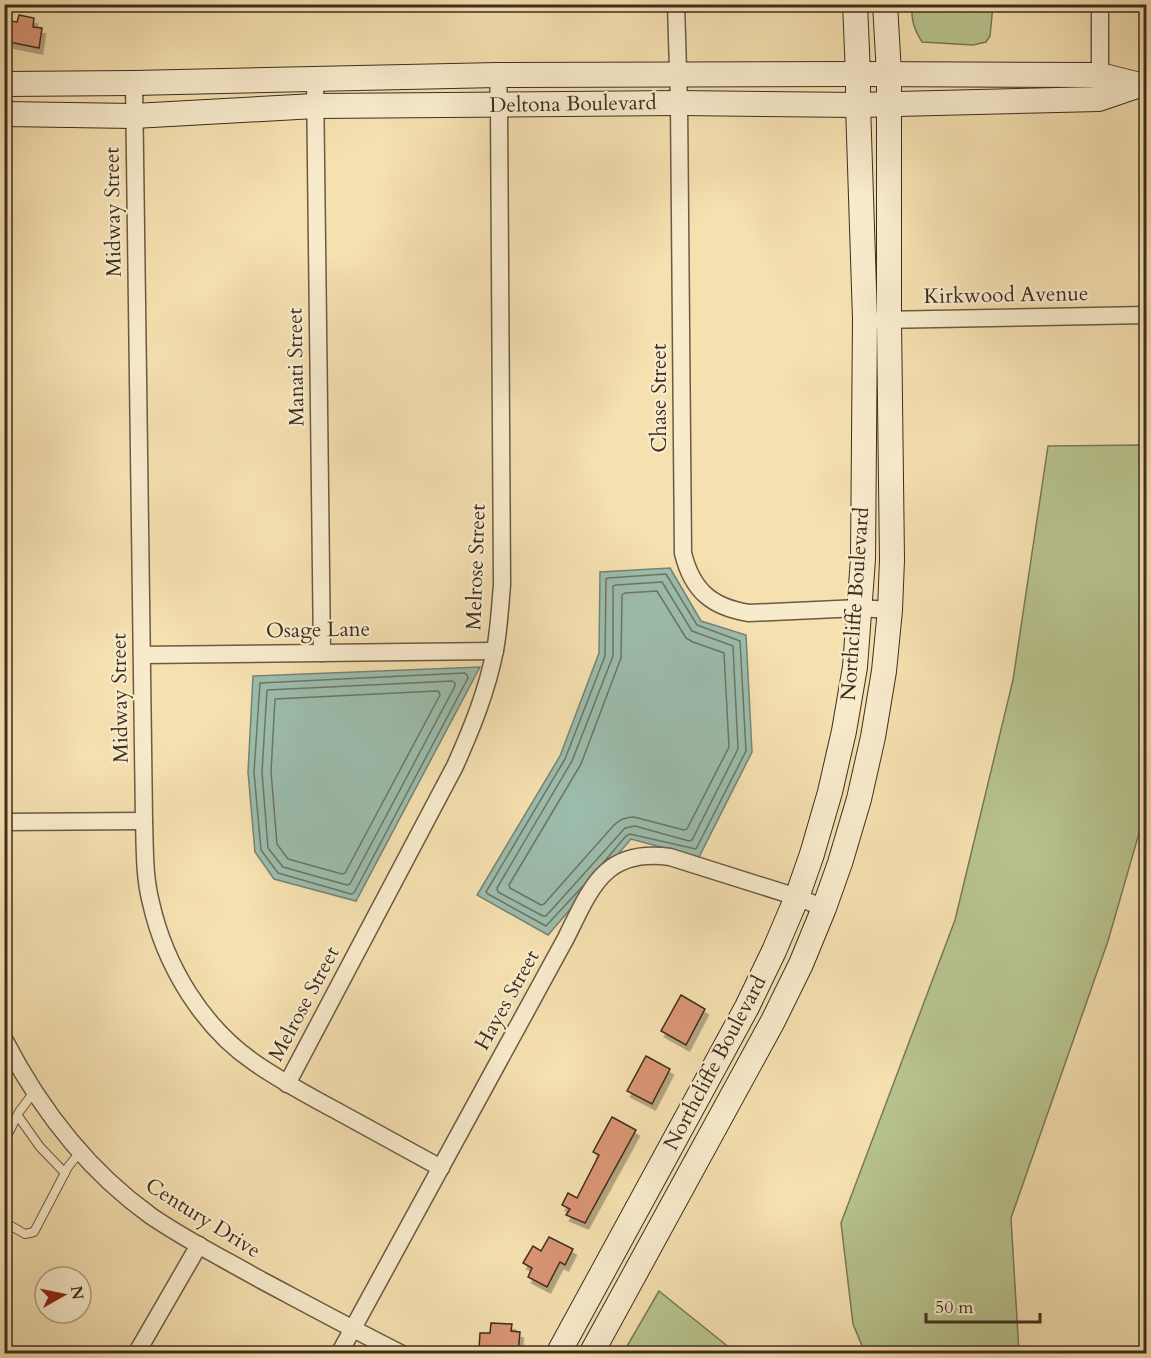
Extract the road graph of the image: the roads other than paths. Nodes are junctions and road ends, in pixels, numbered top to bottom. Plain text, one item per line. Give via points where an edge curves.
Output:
1 (676, 4) edge
2 (855, 4) edge
3 (885, 4) edge
4 (1100, 4) edge
5 (858, 74) junction
6 (889, 74) junction
7 (498, 75) junction
8 (678, 75) junction
9 (1100, 75) junction
10 (315, 80) junction
11 (134, 83) junction
12 (4, 84) edge
13 (1143, 85) edge
14 (1099, 99) junction
15 (679, 103) junction
16 (889, 103) junction
17 (499, 105) junction
18 (858, 105) junction
19 (315, 106) junction
20 (4, 114) edge
21 (134, 116) junction
22 (1146, 315) edge
23 (865, 319) junction
24 (889, 320) junction
25 (860, 608) junction
26 (890, 610) junction
27 (495, 651) junction
28 (322, 653) junction
29 (142, 655) junction
30 (144, 821) junction
31 (4, 822) edge
32 (797, 897) junction
33 (824, 908) junction
34 (4, 1039) edge
35 (287, 1084) junction
36 (34, 1092) junction
37 (18, 1116) junction
38 (4, 1142) edge
39 (80, 1152) junction
40 (441, 1168) junction
41 (65, 1173) junction
42 (4, 1222) edge
43 (199, 1245) junction
44 (352, 1329) junction
45 (136, 1353) edge
46 (339, 1353) edge
47 (402, 1353) edge
48 (558, 1353) edge
49 (591, 1353) edge

1 - 8 street, Chase Street
2 - 5 main road, Northcliffe Boulevard
3 - 6 main road, Northcliffe Boulevard
4 - 9 street
5 - 6 main road, Deltona Boulevard
5 - 8 main road, Deltona Boulevard
5 - 18 main road, Northcliffe Boulevard
6 - 9 main road, Deltona Boulevard
6 - 16 main road, Northcliffe Boulevard
7 - 8 main road, Deltona Boulevard
7 - 10 main road, Deltona Boulevard
7 - 17 street, Melrose Street
8 - 15 street, Chase Street
9 - 13 main road, Deltona Boulevard
9 - 14 street
10 - 11 main road, Deltona Boulevard
10 - 19 street, Manati Street
11 - 12 main road, Deltona Boulevard
11 - 21 street, Midway Street
13 - 14 main road, Deltona Boulevard
14 - 16 main road, Deltona Boulevard
15 - 17 main road, Deltona Boulevard
15 - 18 main road, Deltona Boulevard
15 - 25 street, Chase Street via 683,553 687,569 694,584 708,598 735,611
16 - 18 main road, Deltona Boulevard
16 - 24 main road, Northcliffe Boulevard
17 - 19 main road, Deltona Boulevard
17 - 27 street, Melrose Street via 502,585
18 - 23 main road, Northcliffe Boulevard
19 - 21 main road, Deltona Boulevard
19 - 28 street, Manati Street
20 - 21 main road, Deltona Boulevard
21 - 29 street, Midway Street
22 - 24 street, Kirkwood Avenue
23 - 24 street, Kirkwood Avenue
23 - 25 main road, Northcliffe Boulevard
24 - 26 main road, Northcliffe Boulevard
25 - 26 street, Chase Street
25 - 32 main road, Northcliffe Boulevard via 844,731 830,792
26 - 33 main road, Northcliffe Boulevard via 873,737 859,799
27 - 28 street, Osage Lane
27 - 35 street, Melrose Street via 485,691 454,766
28 - 29 street, Osage Lane
29 - 30 street, Midway Street
30 - 31 street
30 - 35 street, Midway Street via 150,902 184,986 225,1038
32 - 33 street, Hayes Street
32 - 40 street, Hayes Street via 670,857 639,856 609,869 588,894
32 - 48 main road, Northcliffe Boulevard via 747,1008
33 - 49 main road, Northcliffe Boulevard via 773,1021
34 - 36 street, Century Drive
35 - 40 street, Midway Street
36 - 37 lane
36 - 39 street, Century Drive
37 - 38 lane
37 - 41 lane
39 - 41 lane
39 - 43 street, Century Drive via 151,1215
40 - 44 street, Hayes Street
41 - 42 lane via 33,1232 25,1234
43 - 44 street, Century Drive
43 - 45 street
44 - 46 street, Hayes Street
44 - 47 street, Century Drive

